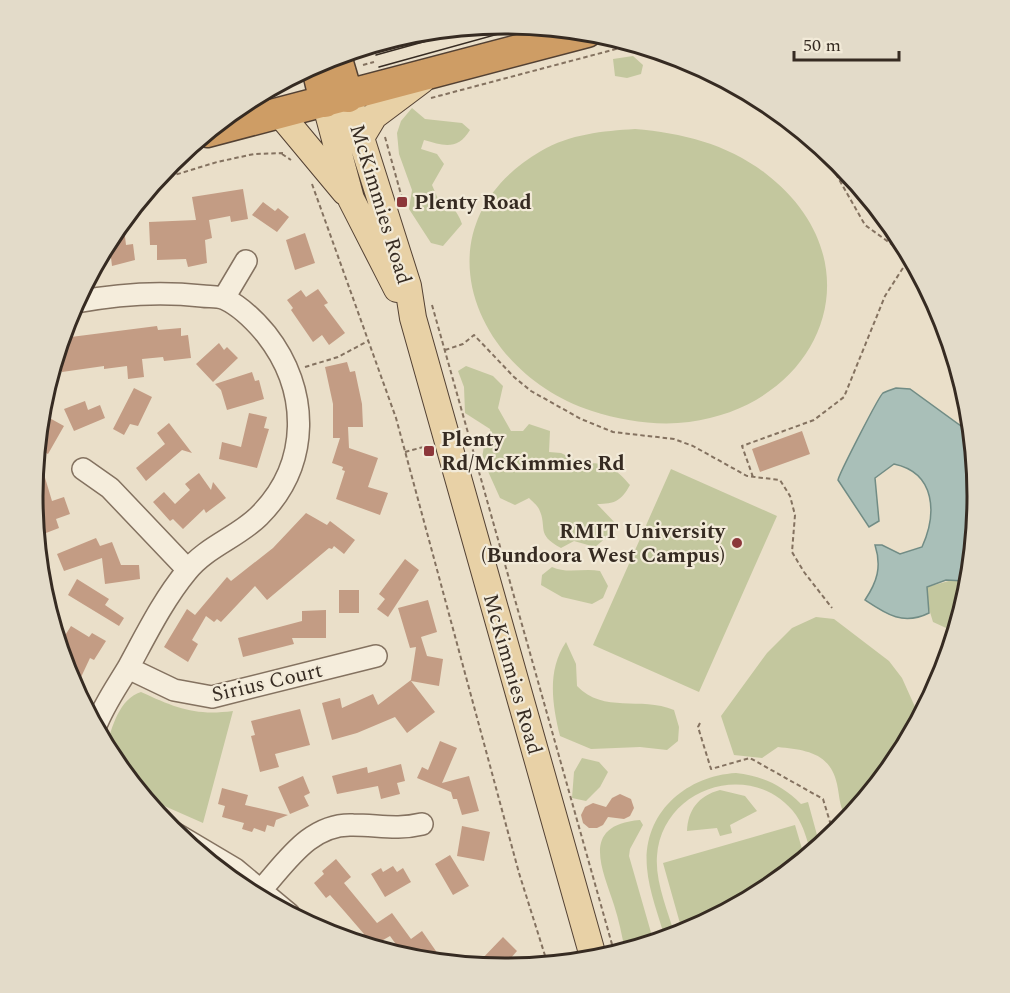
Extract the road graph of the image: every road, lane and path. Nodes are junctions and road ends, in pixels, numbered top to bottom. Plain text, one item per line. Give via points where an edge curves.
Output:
1 (568, 39) edge
2 (616, 48) edge
3 (348, 62) edge
4 (374, 62) dead end
5 (346, 63) edge
6 (321, 73) edge
7 (427, 87) junction
8 (336, 100) junction
9 (290, 124) junction
10 (223, 130) edge
11 (362, 136) junction
12 (282, 154) junction
13 (297, 165) dead end
14 (173, 175) edge
15 (837, 175) edge
16 (310, 179) dead end
17 (351, 199) junction
18 (892, 244) edge
19 (246, 261) dead end
20 (905, 265) edge
21 (224, 298) junction
22 (87, 300) edge
23 (413, 318) junction
24 (368, 340) junction
25 (304, 367) dead end
26 (427, 446) dead end
27 (405, 452) junction
28 (83, 469) dead end
29 (753, 477) junction
30 (188, 570) junction
31 (832, 608) dead end
32 (376, 656) dead end
33 (128, 668) junction
34 (100, 719) edge
35 (700, 723) dead end
36 (422, 824) dead end
37 (831, 824) edge
38 (213, 854) edge
39 (262, 889) joint
40 (612, 946) edge
41 (591, 951) edge
42 (545, 957) edge

1 - 7 highway
2 - 7 path
3 - 4 path
5 - 8 highway, McKimmies Road
6 - 8 highway, McKimmies Road
7 - 8 highway
7 - 11 main road via 393,100 374,116
8 - 9 highway
8 - 11 main road, McKimmies Road
8 - 17 main road, McKimmies Road
9 - 10 highway
9 - 12 path
9 - 17 main road
11 - 23 main road, McKimmies Road via 408,286
12 - 13 path
12 - 14 path via 254,154
15 - 18 path via 865,225
16 - 24 path
17 - 23 main road, McKimmies Road
19 - 21 street
20 - 29 path via 885,296 844,397 814,420 742,446
21 - 22 street via 165,292
21 - 30 street via 255,321 288,368 297,400 297,446 282,489 259,516
23 - 41 main road, McKimmies Road
24 - 25 path via 338,357
24 - 27 path
26 - 27 path
27 - 42 path
28 - 30 street via 110,488
29 - 31 path via 780,480 790,496 795,515 792,552
29 - 40 path via 674,439 614,432 581,419 531,391 474,336 445,350
30 - 33 street via 154,618
32 - 33 street, Sirius Court via 212,697 174,690
33 - 34 street
35 - 37 path via 711,769 750,758 823,799
36 - 39 street via 402,829 329,827 307,839
38 - 39 street

